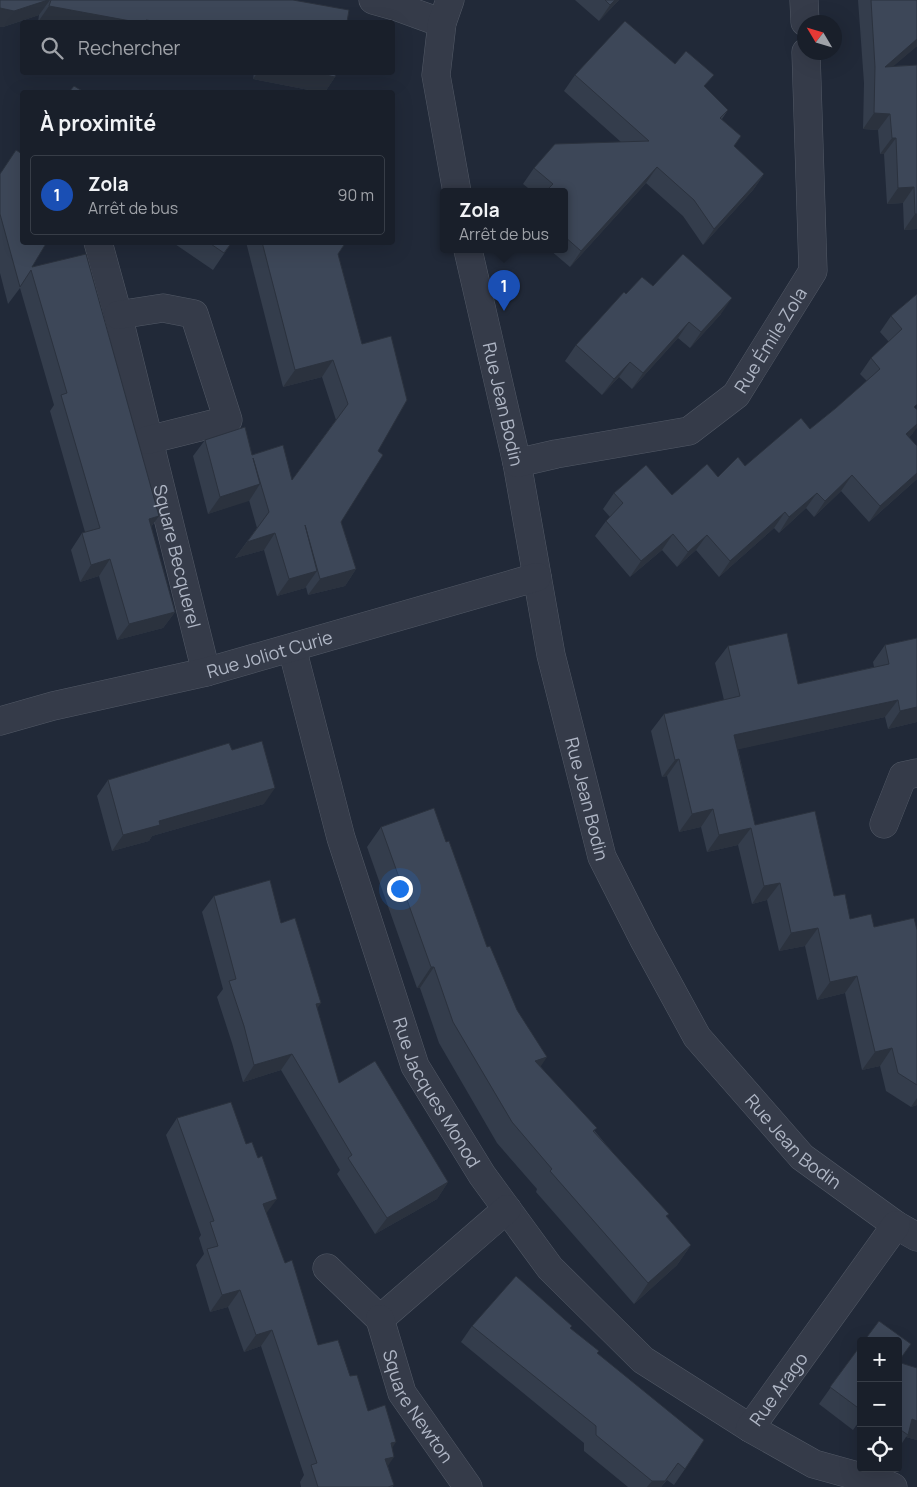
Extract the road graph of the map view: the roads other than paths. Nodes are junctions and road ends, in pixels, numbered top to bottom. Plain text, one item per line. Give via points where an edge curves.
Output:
1 (373, 0) edge
2 (804, 0) edge
3 (446, 11) edge
4 (805, 15) edge
5 (806, 60) edge
6 (456, 188) edge
7 (99, 245) edge
8 (469, 253) edge
9 (118, 315) junction
10 (148, 440) junction
11 (517, 463) junction
12 (537, 577) junction
13 (292, 648) junction
14 (206, 672) junction
15 (0, 720) edge
16 (917, 773) edge
17 (884, 824) dead end
18 (507, 1209) junction
19 (907, 1231) edge
20 (327, 1268) dead end
21 (380, 1319) junction
22 (750, 1428) junction
23 (468, 1487) edge
24 (893, 1487) edge

1 - 3 street via 398,7
2 - 4 street
3 - 6 street via 436,75
5 - 11 street, Rue Émile Zola via 813,270 736,395 689,432
7 - 9 street, Square Becquerel
8 - 11 street, Rue Jean Bodin
9 - 10 street, Square Becquerel
9 - 10 street via 163,308 194,314 228,420
10 - 14 street, Square Becquerel
11 - 12 street, Rue Jean Bodin
12 - 13 street, Rue Joliot Curie
12 - 19 street, Rue Jean Bodin via 551,655 602,857 693,1029 802,1157
13 - 14 street, Rue Joliot Curie
13 - 18 street, Rue Jacques Monod via 341,838 415,1066 482,1175
14 - 15 street, Rue Joliot Curie
16 - 17 street via 903,776
18 - 21 street
18 - 22 street, Rue Jacques Monod via 550,1268 643,1360
19 - 22 street, Rue Arago
20 - 21 street, Square Newton
21 - 23 street, Square Newton via 402,1393
22 - 24 street, Rue Arago via 814,1464

